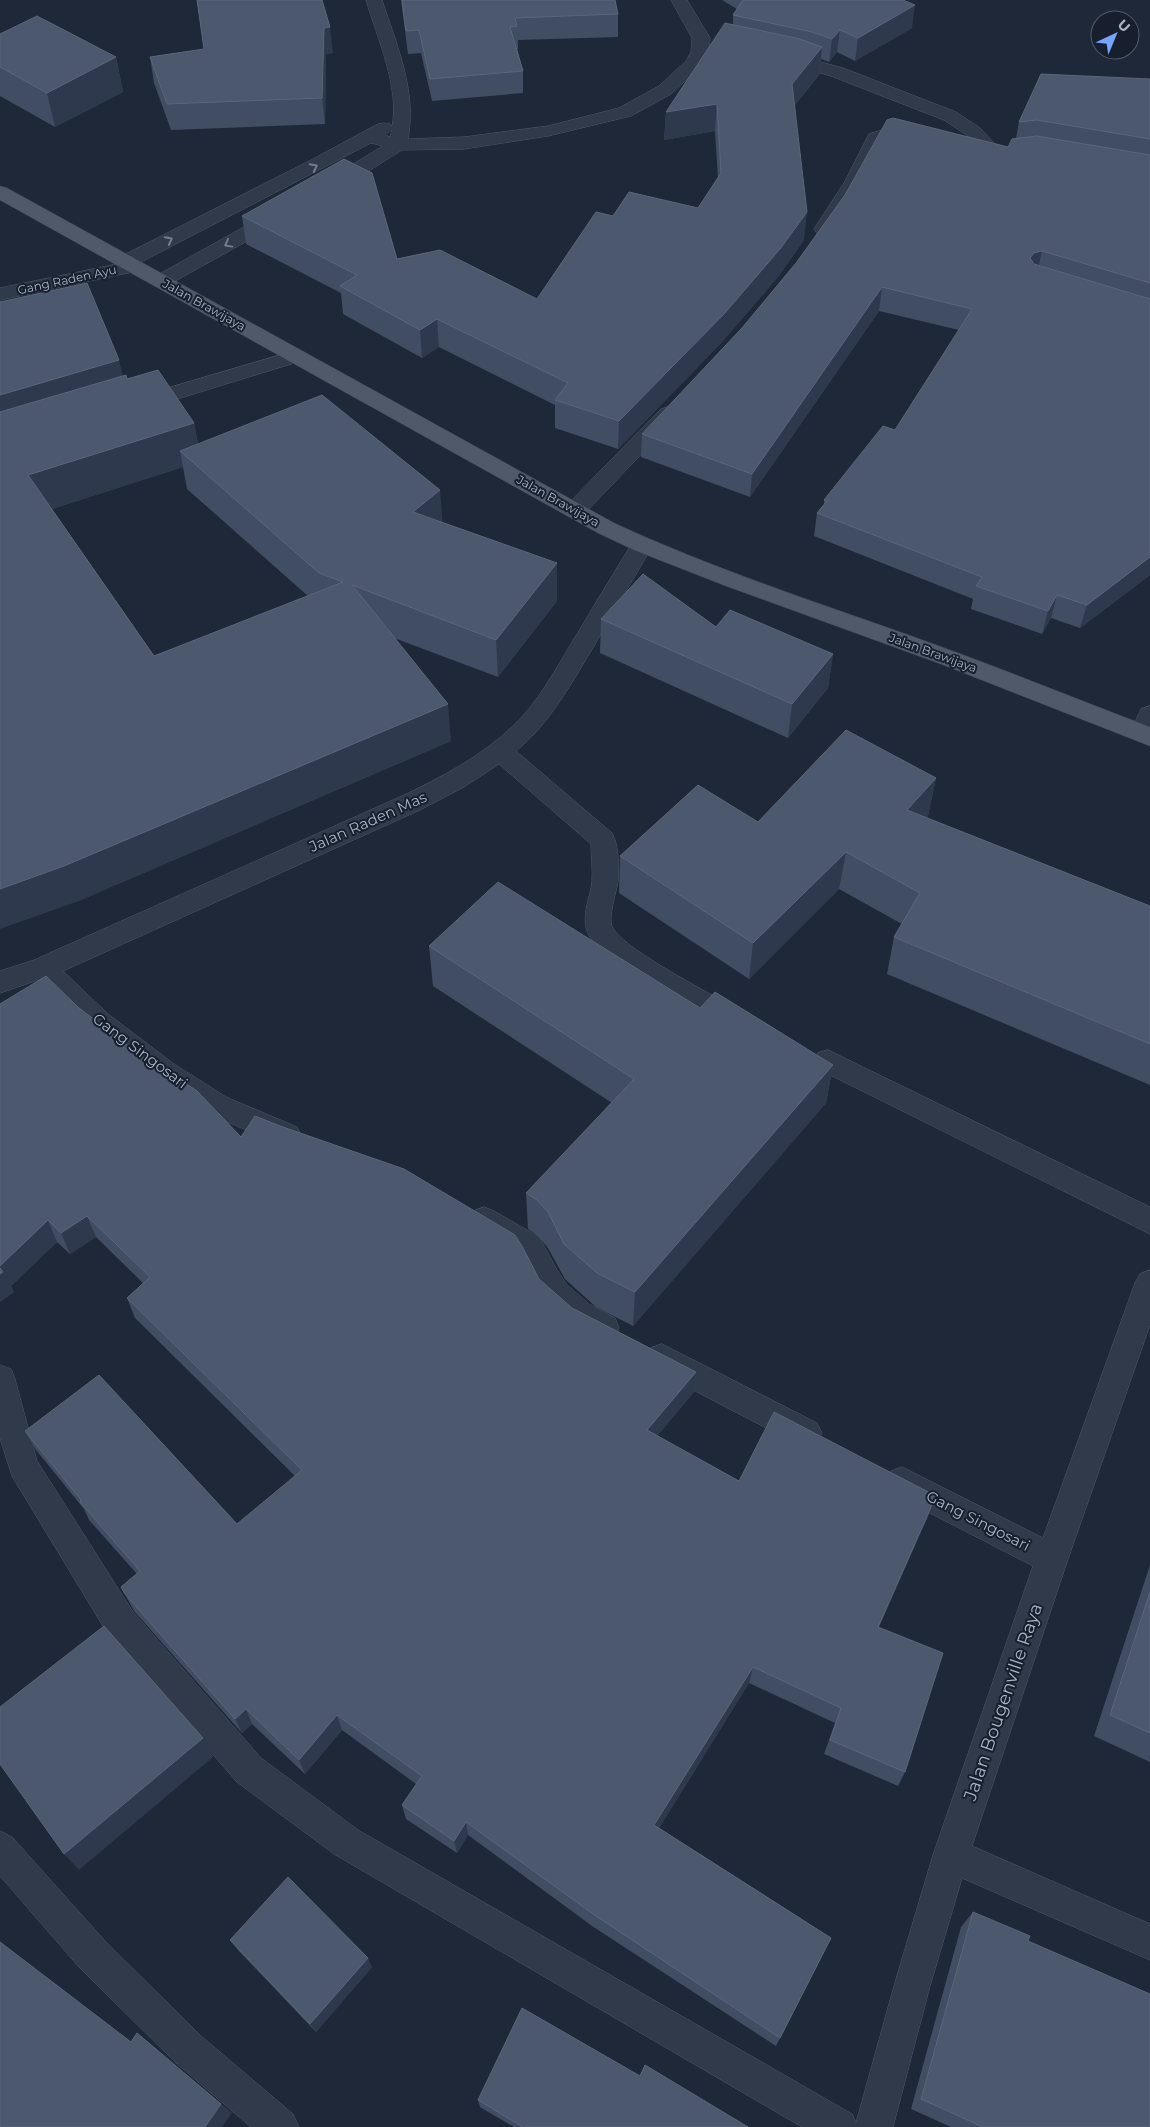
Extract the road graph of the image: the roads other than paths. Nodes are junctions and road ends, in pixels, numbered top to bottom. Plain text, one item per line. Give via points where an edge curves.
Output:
1 (374, 0) edge
2 (679, 0) edge
3 (701, 38) junction
4 (720, 43) edge
5 (766, 53) edge
6 (403, 119) junction
7 (368, 136) junction
8 (932, 143) edge
9 (398, 145) junction
10 (968, 151) edge
11 (0, 192) edge
12 (312, 196) edge
13 (296, 206) edge
14 (811, 248) edge
15 (130, 264) junction
16 (161, 281) junction
17 (0, 294) edge
18 (297, 356) junction
19 (679, 402) edge
20 (115, 411) edge
21 (575, 510) junction
22 (642, 545) junction
23 (1147, 728) edge
24 (500, 751) junction
25 (43, 968) junction
26 (0, 982) edge
27 (709, 1007) edge
28 (828, 1061) edge
29 (311, 1143) edge
30 (464, 1208) edge
31 (1150, 1221) edge
32 (1150, 1283) edge
33 (0, 1379) edge
34 (831, 1446) edge
35 (875, 1468) edge
36 (1052, 1559) junction
37 (0, 1850) edge
38 (951, 1855) junction
39 (1150, 1942) edge
40 (280, 2127) edge
41 (839, 2127) edge
42 (874, 2127) edge

1 - 6 street via 400,84
2 - 3 street
3 - 4 street
3 - 9 street via 700,52 692,64 665,90 625,112 548,131 464,143
5 - 10 street via 837,72 950,116 1003,153
6 - 7 street, Gang Raden Ayu
6 - 9 street
7 - 9 street
15 -> 7 street, Gang Raden Ayu
8 - 14 street via 891,133 874,141 853,183
9 - 12 street
11 - 15 main road, Jalan Brawijaya
13 -> 16 street
15 - 16 main road, Jalan Brawijaya
15 - 17 street, Gang Raden Ayu
16 - 18 main road, Jalan Brawijaya
18 - 20 street
18 - 21 main road, Jalan Brawijaya
19 - 21 street
21 - 22 main road, Jalan Brawijaya
22 - 23 main road, Jalan Brawijaya via 734,581
22 - 24 street, Jalan Raden Mas via 548,701 523,731
24 - 25 street, Jalan Raden Mas via 443,788
24 - 27 street via 603,840 606,880 598,918 599,930 620,953
25 - 26 street, Jalan Raden Mas
25 - 29 street, Gang Singosari via 98,1022 164,1072 216,1105
28 - 31 street
30 - 34 street via 524,1242 534,1252 544,1276 560,1298 584,1318
32 - 36 street, Jalan Bougenville Raya
33 - 41 street via 23,1466 83,1564 122,1624 249,1770 346,1842
35 - 36 street, Gang Singosari
36 - 38 street, Jalan Bougenville Raya
37 - 40 street via 92,1954 181,2042
38 - 39 street
38 - 42 street, Jalan Bougenville Raya

